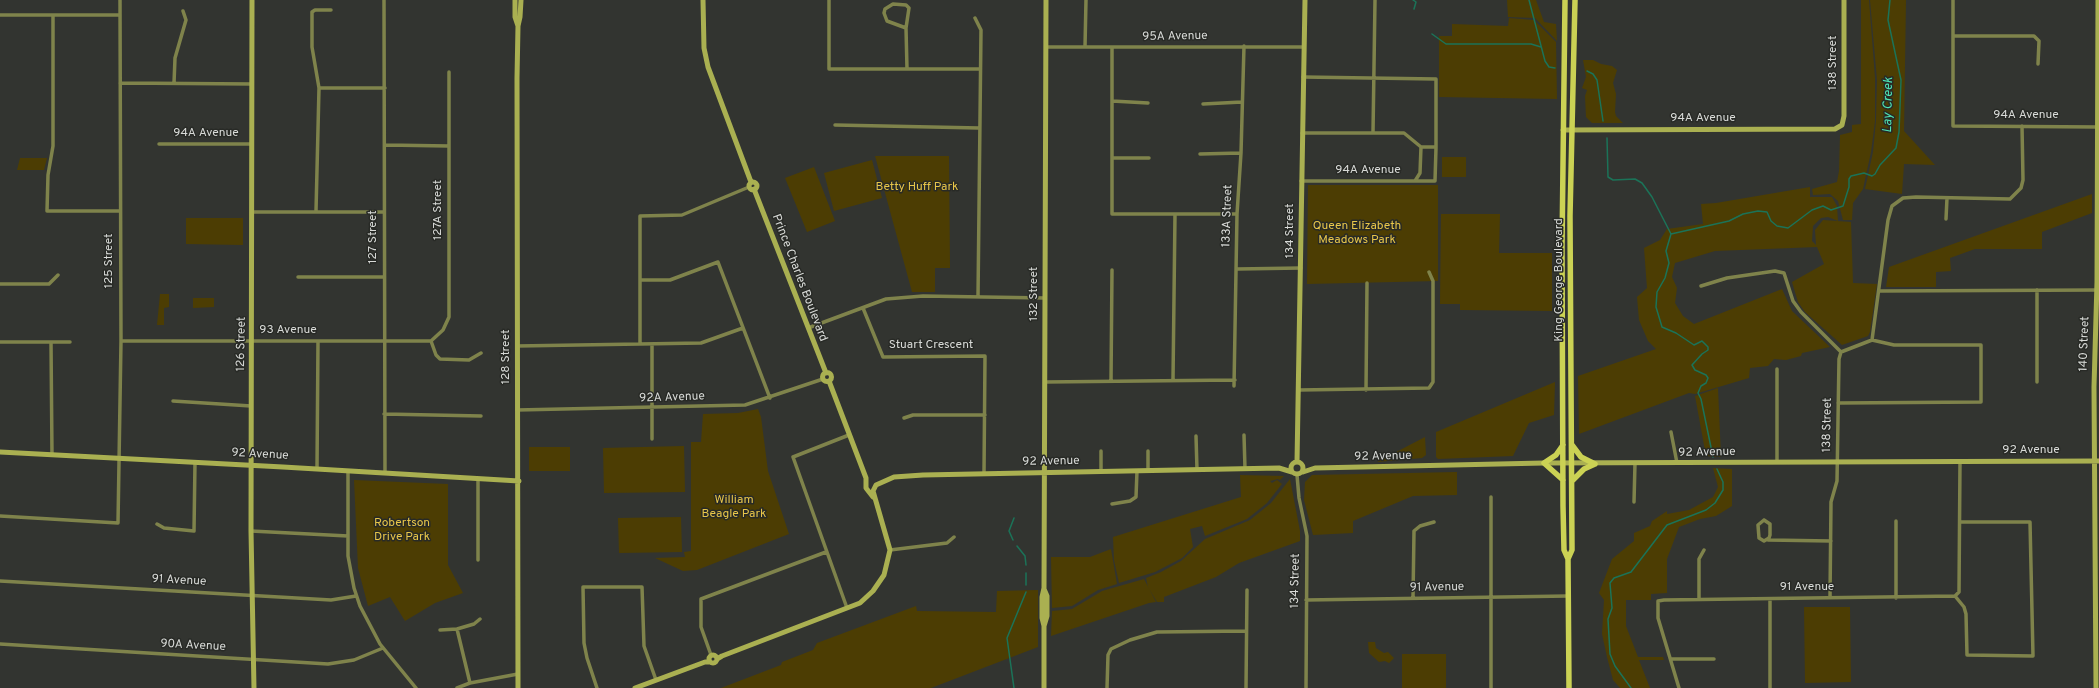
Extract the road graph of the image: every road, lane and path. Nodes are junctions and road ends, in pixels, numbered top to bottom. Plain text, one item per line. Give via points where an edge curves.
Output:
1 (120, 0) edge
2 (252, 0) edge
3 (384, 0) edge
4 (515, 0) edge
5 (520, 0) edge
6 (703, 0) edge
7 (829, 0) edge
8 (1046, 0) edge
9 (1086, 0) edge
10 (1305, 0) edge
11 (1375, 0) edge
12 (1565, 0) edge
13 (1575, 0) edge
14 (1844, 0) edge
15 (1953, 0) edge
16 (2098, 0) edge
17 (331, 10) dead end
18 (183, 11) dead end
19 (0, 15) edge
20 (54, 15) junction
21 (120, 15) junction
22 (975, 18) dead end
23 (518, 26) junction
24 (906, 28) junction
25 (1954, 36) junction
26 (1244, 46) junction
27 (1303, 46) junction
28 (1046, 47) junction
29 (1085, 47) junction
30 (1112, 48) junction
31 (2038, 64) dead end
32 (907, 69) junction
33 (980, 69) junction
34 (449, 72) dead end
35 (1303, 77) junction
36 (1374, 78) junction
37 (120, 83) junction
38 (174, 83) junction
39 (252, 84) junction
40 (319, 88) junction
41 (385, 88) junction
42 (1112, 101) junction
43 (1242, 102) junction
44 (1148, 103) dead end
45 (1203, 104) dead end
46 (835, 125) dead end
47 (1842, 125) joint
48 (2022, 126) junction
49 (2098, 127) edge
50 (979, 128) junction
51 (1563, 130) junction
52 (1572, 130) junction
53 (1302, 133) junction
54 (1373, 133) junction
55 (159, 144) dead end
56 (252, 144) junction
57 (385, 145) junction
58 (449, 146) junction
59 (1421, 147) junction
60 (1436, 147) junction
61 (1241, 153) junction
62 (1200, 154) dead end
63 (1112, 158) junction
64 (1149, 158) dead end
65 (1301, 181) junction
66 (1415, 182) junction
67 (752, 188) junction
68 (1946, 198) junction
69 (119, 211) junction
70 (316, 211) junction
71 (252, 212) junction
72 (384, 212) junction
73 (1174, 214) junction
74 (1237, 214) junction
75 (1946, 219) dead end
76 (1301, 268) junction
77 (1237, 269) junction
78 (1112, 270) dead end
79 (1429, 272) dead end
80 (58, 275) dead end
81 (298, 277) dead end
82 (384, 277) junction
83 (640, 280) junction
84 (0, 284) edge
85 (1367, 284) dead end
86 (1701, 286) dead end
87 (2037, 290) junction
88 (2098, 290) edge
89 (1879, 291) junction
90 (978, 297) junction
91 (1044, 298) junction
92 (863, 308) junction
93 (744, 328) junction
94 (808, 328) junction
95 (430, 340) junction
96 (1872, 340) junction
97 (121, 341) junction
98 (252, 341) junction
99 (318, 341) junction
100 (385, 341) junction
101 (0, 342) edge
102 (51, 342) junction
103 (70, 342) dead end
104 (640, 344) junction
105 (652, 344) junction
106 (517, 346) junction
107 (1841, 352) junction
108 (481, 353) dead end
109 (1777, 369) dead end
110 (826, 373) junction
111 (823, 379) junction
112 (1173, 380) junction
113 (1235, 380) junction
114 (829, 381) junction
115 (1111, 381) junction
116 (1045, 382) junction
117 (2038, 382) dead end
118 (1234, 386) dead end
119 (1299, 390) junction
120 (1366, 390) junction
121 (770, 398) junction
122 (173, 401) dead end
123 (1838, 403) junction
124 (251, 406) junction
125 (652, 408) junction
126 (517, 410) junction
127 (384, 414) junction
128 (985, 415) junction
129 (482, 416) dead end
130 (904, 418) dead end
131 (1671, 432) dead end
132 (849, 435) junction
133 (1244, 435) dead end
134 (1196, 436) dead end
135 (652, 439) dead end
136 (1564, 444) junction
137 (1572, 445) junction
138 (1101, 451) dead end
139 (1148, 451) dead end
140 (0, 452) edge
141 (52, 455) junction
142 (120, 458) junction
143 (1960, 461) junction
144 (2097, 461) edge
145 (195, 462) junction
146 (1777, 462) junction
147 (1837, 462) junction
148 (1294, 463) junction
149 (1544, 463) junction
150 (1635, 463) junction
151 (1677, 463) junction
152 (1564, 464) junction
153 (1572, 464) junction
154 (1595, 464) junction
155 (252, 465) junction
156 (1302, 465) junction
157 (1279, 468) junction
158 (1314, 468) junction
159 (317, 469) junction
160 (1245, 469) junction
161 (1148, 470) junction
162 (1197, 470) junction
163 (348, 471) junction
164 (1101, 471) junction
165 (1137, 471) junction
166 (1045, 472) junction
167 (1303, 472) junction
168 (385, 473) junction
169 (984, 473) junction
170 (1294, 473) junction
171 (478, 480) junction
172 (1563, 480) junction
173 (519, 481) junction
174 (1572, 482) junction
175 (870, 485) junction
176 (1491, 497) dead end
177 (1634, 502) dead end
178 (1112, 504) dead end
179 (0, 516) edge
180 (1896, 521) dead end
181 (1434, 522) dead end
182 (1960, 522) junction
183 (157, 524) dead end
184 (251, 531) junction
185 (348, 536) junction
186 (954, 537) dead end
187 (1768, 540) junction
188 (1831, 541) junction
189 (890, 550) junction
190 (1704, 550) dead end
191 (826, 552) junction
192 (1568, 559) junction
193 (478, 560) dead end
194 (2094, 569) junction
195 (0, 581) edge
196 (1247, 590) dead end
197 (252, 595) junction
198 (356, 596) junction
199 (1568, 596) junction
200 (1955, 596) junction
201 (2099, 596) edge
202 (1490, 597) junction
203 (1413, 598) junction
204 (1830, 598) junction
205 (1896, 598) junction
206 (1699, 599) junction
207 (1770, 599) junction
208 (1306, 600) junction
209 (847, 608) junction
210 (480, 619) dead end
211 (457, 629) junction
212 (440, 630) dead end
213 (1246, 631) junction
214 (0, 644) edge
215 (383, 648) junction
216 (713, 658) junction
217 (1670, 659) junction
218 (1714, 659) dead end
219 (254, 660) junction
220 (518, 674) junction
221 (656, 680) junction
222 (470, 683) junction
223 (254, 688) edge
224 (416, 688) edge
225 (457, 688) edge
226 (518, 688) edge
227 (597, 688) edge
228 (635, 688) edge
229 (1044, 688) edge
230 (1107, 688) edge
231 (1246, 688) edge
232 (1306, 688) edge
233 (1491, 688) edge
234 (1569, 688) edge
235 (1679, 688) edge
236 (1770, 688) edge
237 (2096, 688) edge

1 - 21 street, 125 Street
2 - 39 main road, 126 Street
3 - 41 street, 127 Street
4 - 23 main road, 128 Street
5 - 23 main road, 128 Street
6 - 67 main road, Prince Charles Boulevard via 704,43 708,67 751,182 757,185
7 - 32 street via 829,69
8 - 28 main road, 132 Street
9 - 29 street
10 - 27 main road, 134 Street
11 - 36 street
12 - 51 main road, King George Boulevard
13 - 52 main road, King George Boulevard
14 - 47 main road, 138 Street
15 - 25 street
16 - 49 main road, 140 Street
17 - 40 street via 312,12 312,47
18 - 38 street via 186,20 174,58
19 - 20 street
20 - 21 street
20 - 69 street via 53,146 48,175 47,211
21 - 37 street, 125 Street
22 - 33 street via 981,30
23 - 106 main road, 128 Street
24 - 24 street via 909,8 906,5 893,4 885,9 887,21
24 - 32 street
25 - 31 street via 2034,36 2039,41
25 - 48 street, 94A Avenue via 1953,126
26 - 27 street, 95A Avenue
26 - 30 street, 95A Avenue
26 - 43 street, 133A Street
27 - 35 main road, 134 Street
28 - 29 street, 95A Avenue
28 - 91 main road, 132 Street
29 - 30 street, 95A Avenue
30 - 42 street
32 - 33 street
33 - 50 street
34 - 58 street, 127A Street
35 - 36 street
35 - 53 main road, 134 Street
36 - 54 street
36 - 60 street via 1436,79
37 - 38 street
37 - 69 street, 125 Street
38 - 39 street
39 - 56 main road, 126 Street
40 - 41 street
40 - 70 street
41 - 57 street, 127 Street
42 - 44 street
42 - 63 street
43 - 45 street
43 - 61 street, 133A Street
46 - 50 street
47 - 52 main road, 94A Avenue via 1829,129
48 - 49 street, 94A Avenue
48 - 68 street via 2021,188 2010,199
49 - 88 main road, 140 Street
50 - 90 street
51 - 52 main road, 94A Avenue
51 - 136 main road, King George Boulevard
52 - 137 main road, King George Boulevard
53 - 54 street
53 - 65 main road, 134 Street
54 - 59 street via 1404,133
55 - 56 street, 94A Avenue
56 - 71 main road, 126 Street
57 - 58 street
57 - 72 street, 127 Street
58 - 95 street, 127A Street via 449,317 443,330
59 - 60 street
59 - 66 street via 1420,173
60 - 66 street, 94A Avenue via 1435,181
61 - 62 street
61 - 74 street, 133A Street
63 - 64 street
63 - 73 street via 1112,214
65 - 66 street, 94A Avenue
65 - 76 main road, 134 Street
67 - 83 street via 682,215 640,216
67 - 94 main road, Prince Charles Boulevard
68 - 75 street
68 - 89 street via 1903,198 1892,206
69 - 97 street, 125 Street
70 - 71 street
70 - 72 street
71 - 98 main road, 126 Street
72 - 82 street, 127 Street
73 - 74 street
73 - 112 street
74 - 77 street, 133A Street
76 - 77 street
76 - 119 main road, 134 Street
77 - 113 street, 133A Street
78 - 115 street
79 - 120 street via 1433,280 1433,382 1429,388
80 - 84 street via 49,284
81 - 82 street
82 - 100 street, 127 Street
83 - 93 street via 670,280 718,262
83 - 104 street
85 - 120 street
86 - 107 street via 1727,278 1776,270 1784,273 1793,301 1800,312
87 - 88 street
87 - 89 street
87 - 117 street
88 - 144 main road, 140 Street via 2094,387
89 - 96 street
90 - 91 street
90 - 92 street via 906,297 886,299
91 - 116 main road, 132 Street
92 - 94 street
92 - 128 street, Stuart Crescent via 883,357 985,356
93 - 105 street via 701,343
93 - 121 street
94 - 110 main road, Prince Charles Boulevard
95 - 100 street, 93 Avenue
95 - 108 street via 440,359 469,360
96 - 107 street
96 - 123 street via 1894,346 1981,345 1981,402
97 - 98 street, 93 Avenue
97 - 142 street, 125 Street
98 - 99 street, 93 Avenue
98 - 124 main road, 126 Street
99 - 100 street, 93 Avenue
99 - 159 street
100 - 127 street, 127 Street
101 - 102 street
102 - 103 street
102 - 141 street
104 - 105 street
104 - 106 street
105 - 125 street
106 - 126 main road, 128 Street
107 - 123 street, 138 Street
109 - 146 street
110 - 111 main road via 822,376
110 - 114 main road, Prince Charles Boulevard via 831,375
111 - 114 main road
111 - 121 street, 92A Avenue
112 - 113 street
112 - 115 street
113 - 118 street, 133A Street
114 - 132 main road
115 - 116 street
116 - 166 main road, 132 Street
119 - 120 street
119 - 148 main road, 134 Street
121 - 125 street, 92A Avenue via 745,405
122 - 124 street
123 - 147 street, 138 Street
124 - 155 main road, 126 Street
125 - 126 street, 92A Avenue
125 - 135 street
126 - 173 main road, 128 Street
127 - 129 street
127 - 168 street, 127 Street
128 - 130 street via 913,415
128 - 169 street, Stuart Crescent
131 - 151 street
132 - 175 main road
132 - 191 street via 793,457
133 - 160 street
134 - 162 street
136 - 149 main road
136 - 152 main road, King George Boulevard
137 - 153 main road, King George Boulevard
137 - 154 main road via 1581,456
138 - 164 street
139 - 161 street
140 - 141 main road, 92 Avenue
141 - 142 main road, 92 Avenue
142 - 145 main road, 92 Avenue
142 - 179 street, 125 Street via 118,523
143 - 144 main road, 92 Avenue
143 - 147 main road, 92 Avenue
143 - 182 street
144 - 194 main road, 140 Street
145 - 155 main road, 92 Avenue
145 - 183 street via 194,531 164,528
146 - 147 main road, 92 Avenue
146 - 151 main road, 92 Avenue
147 - 188 street, 138 Street via 1837,481 1831,502
148 - 156 main road
148 - 157 main road
148 - 170 main road, 134 Street
149 - 152 main road, 92 Avenue
149 - 158 main road, 92 Avenue
149 - 172 main road
150 - 151 main road, 92 Avenue
150 - 154 main road, 92 Avenue
150 - 177 street
152 - 153 main road, 92 Avenue
152 - 172 main road, King George Boulevard
153 - 154 main road, 92 Avenue
153 - 174 main road, King George Boulevard
154 - 174 main road via 1584,469
155 - 159 main road, 92 Avenue
155 - 184 main road, 126 Street
156 - 158 main road
156 - 167 main road
157 - 160 main road, 92 Avenue
157 - 170 main road, 92 Avenue
158 - 167 main road
159 - 163 main road, 92 Avenue
160 - 162 main road, 92 Avenue
161 - 162 main road, 92 Avenue
161 - 165 main road, 92 Avenue
163 - 168 main road, 92 Avenue
163 - 185 street
164 - 165 main road, 92 Avenue
164 - 166 main road, 92 Avenue
165 - 178 street via 1136,497 1130,501
166 - 169 main road, 92 Avenue
166 - 229 main road, 132 Street via 1044,588 1047,596 1047,616 1044,626
167 - 170 main road
168 - 171 main road, 92 Avenue
169 - 175 main road, 92 Avenue via 912,475
170 - 208 street, 134 Street via 1307,536
171 - 173 main road, 92 Avenue
171 - 193 street
172 - 192 main road, King George Boulevard via 1564,550
173 - 220 main road, 128 Street
174 - 192 main road, King George Boulevard via 1572,550
175 - 189 main road
176 - 202 street
180 - 205 street
181 - 203 street via 1420,526 1414,531
182 - 200 street via 1959,592
182 - 200 street via 2030,522 2033,656 1967,655 1966,614
184 - 185 street
184 - 197 main road, 126 Street
185 - 198 street via 350,567
186 - 189 street via 947,543
187 - 187 street via 1770,524 1762,521 1758,525 1758,536 1762,540
187 - 188 street
188 - 204 street, 138 Street
189 - 209 main road via 888,566 879,584 866,598
190 - 206 street via 1699,559
191 - 209 street
191 - 216 street via 701,599 701,627
192 - 199 main road, King George Boulevard
194 - 201 main road via 2096,594
194 - 237 main road, 140 Street
195 - 197 street, 91 Avenue
196 - 213 street
197 - 198 street, 91 Avenue via 331,600
197 - 219 main road, 126 Street
198 - 215 street
199 - 202 street, 91 Avenue
199 - 234 main road, King George Boulevard
200 - 205 street, 91 Avenue
202 - 203 street, 91 Avenue
202 - 233 street
203 - 208 street, 91 Avenue
204 - 205 street, 91 Avenue
204 - 207 street, 91 Avenue
206 - 207 street, 91 Avenue
206 - 217 street, 91 Avenue via 1658,601 1658,618
207 - 236 street
208 - 232 street, 134 Street
209 - 216 main road
210 - 211 street via 474,624
211 - 212 street
211 - 222 street
213 - 230 street via 1157,632 1124,643 1111,649 1108,655
213 - 231 street
214 - 219 street, 90A Avenue
215 - 219 street, 90A Avenue via 339,664
215 - 224 street
216 - 221 main road
217 - 218 street
217 - 235 street
219 - 223 main road, 126 Street
220 - 222 street
220 - 226 main road, 128 Street
221 - 227 street via 644,646 642,587 583,587 586,658
221 - 228 main road
222 - 225 street

